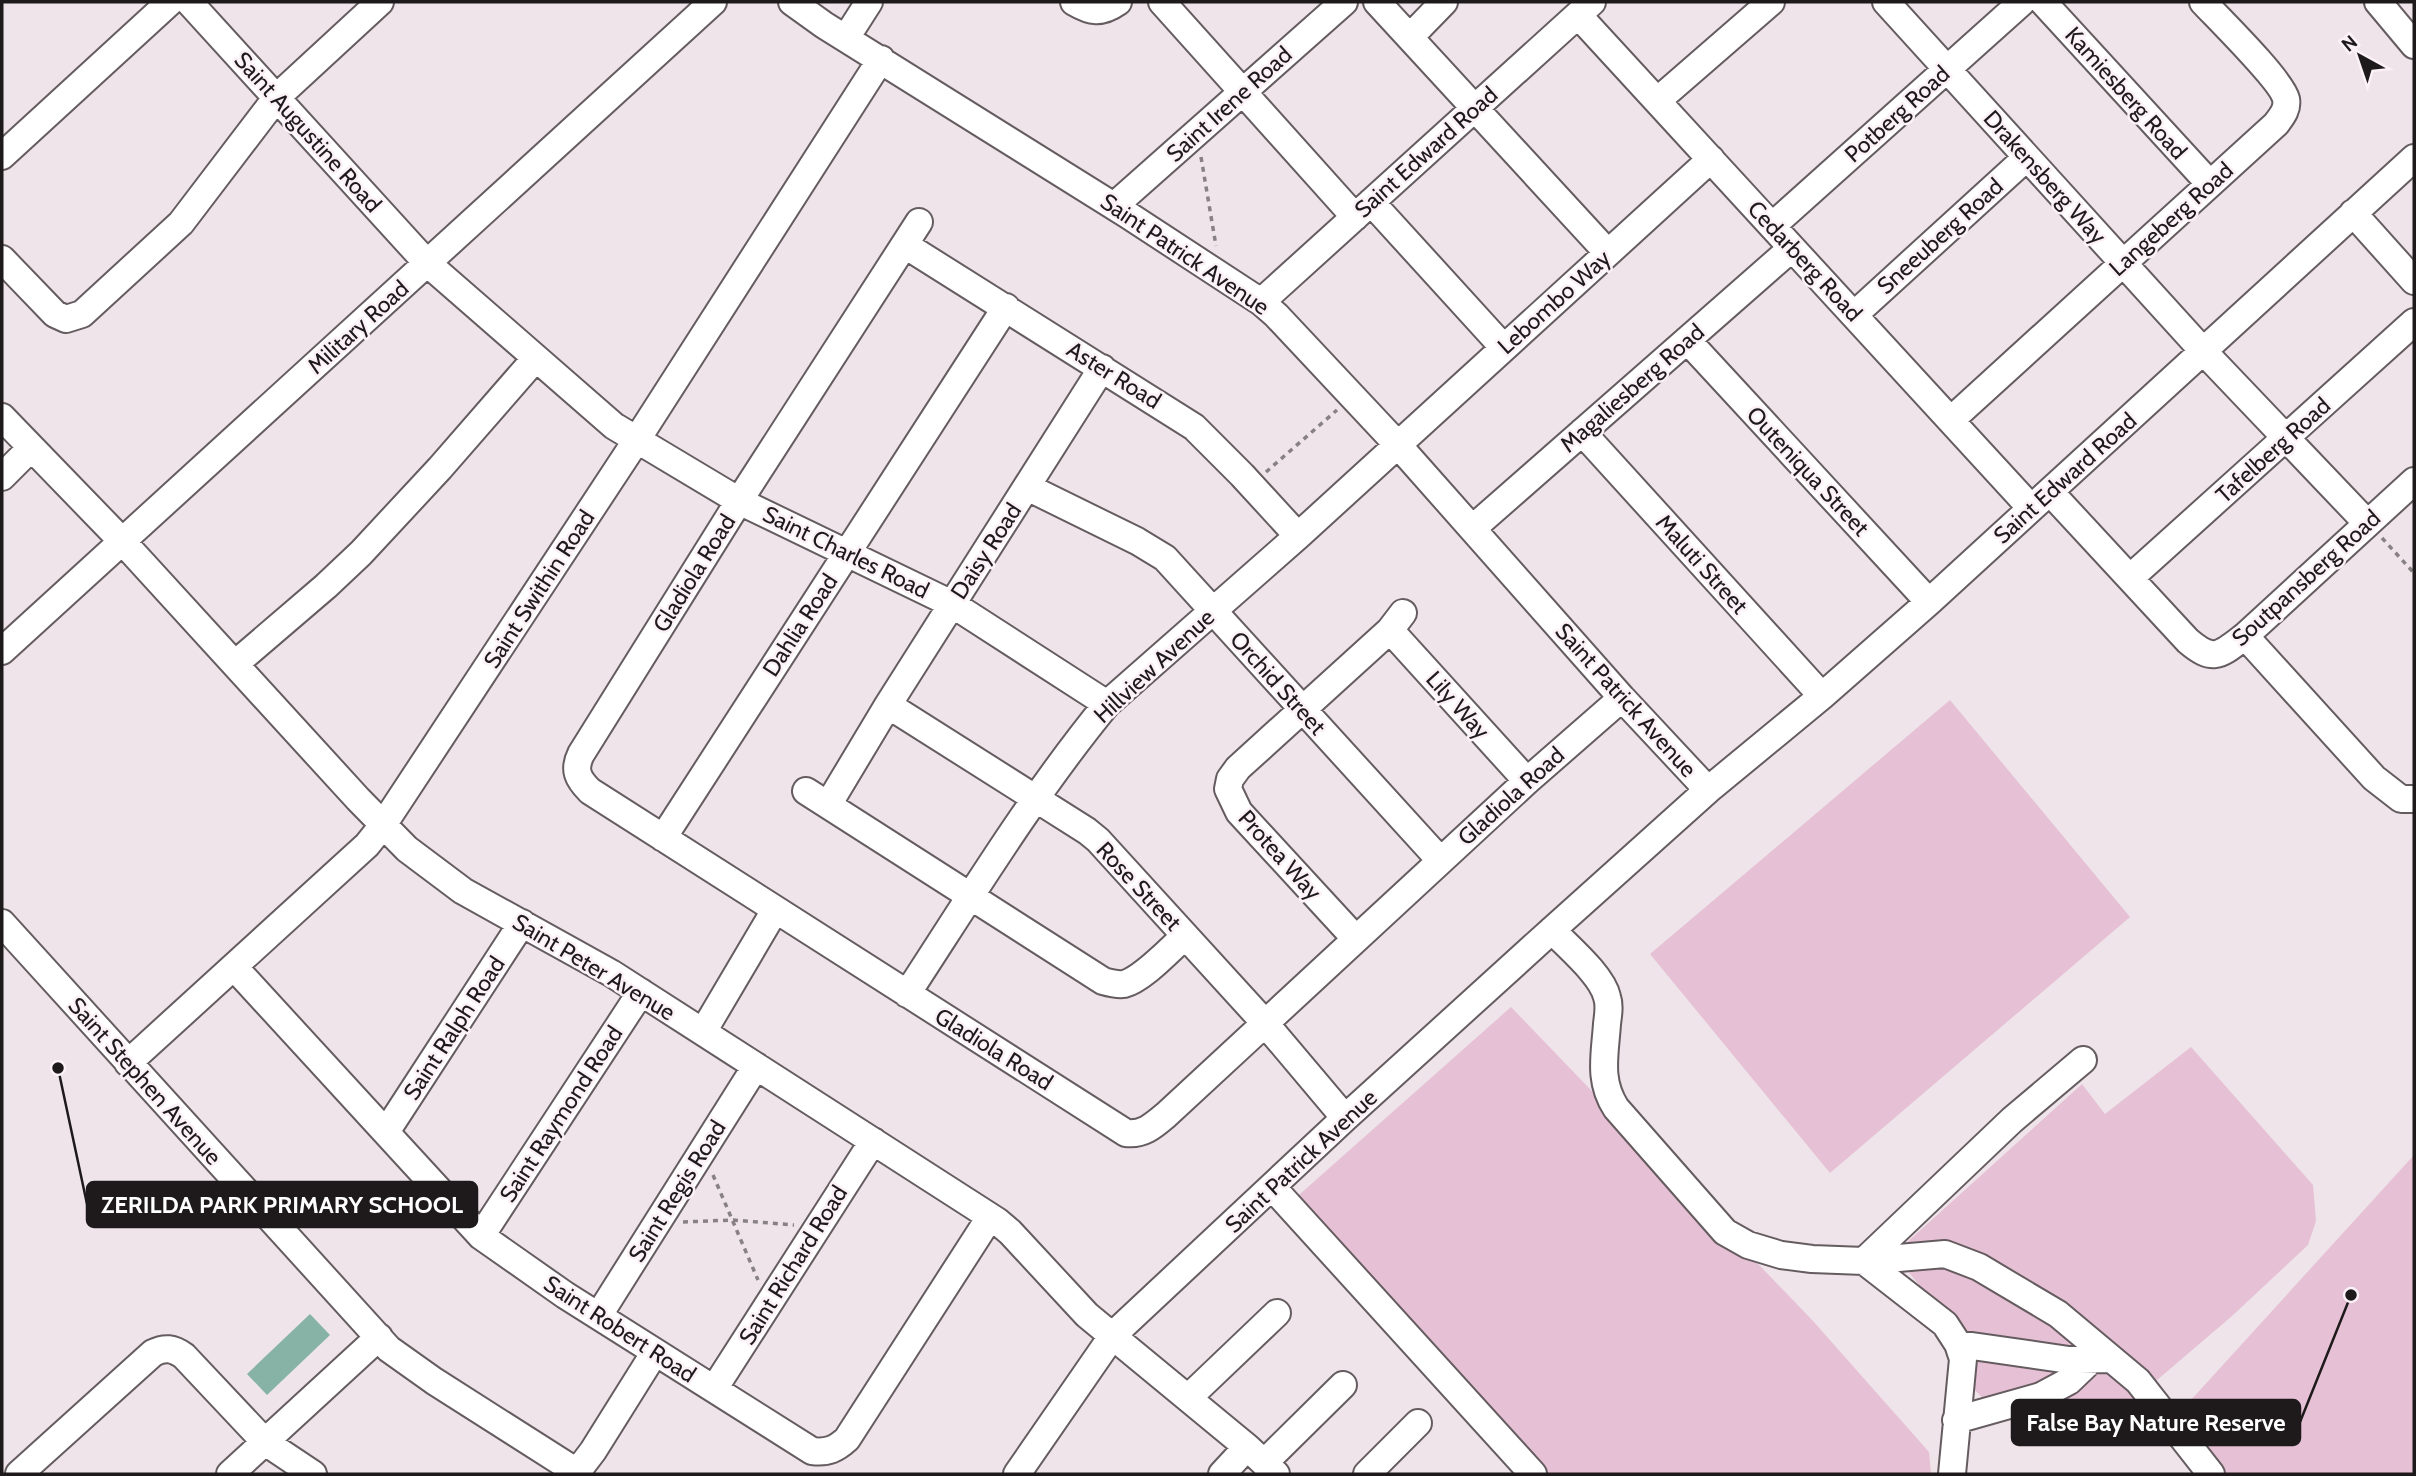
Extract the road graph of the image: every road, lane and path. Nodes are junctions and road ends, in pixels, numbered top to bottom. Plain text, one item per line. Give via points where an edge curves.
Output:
1 (170, 2) edge
2 (189, 2) edge
3 (380, 2) edge
4 (713, 2) edge
5 (792, 2) edge
6 (869, 2) edge
7 (1074, 2) edge
8 (1118, 2) edge
9 (1161, 2) edge
10 (1344, 2) edge
11 (1377, 2) edge
12 (1444, 2) edge
13 (1772, 2) edge
14 (1886, 2) edge
15 (2022, 2) edge
16 (2043, 2) edge
17 (2203, 2) edge
18 (2378, 2) edge
19 (1585, 8) edge
20 (1410, 37) junction
21 (846, 38) junction
22 (2414, 45) edge
23 (881, 59) junction
24 (1946, 69) junction
25 (1242, 92) junction
26 (277, 97) junction
27 (1657, 101) junction
28 (1475, 108) junction
29 (1199, 131) junction
30 (2, 156) edge
31 (2026, 158) junction
32 (2414, 158) edge
33 (1711, 159) junction
34 (2210, 184) junction
35 (1114, 206) junction
36 (1363, 210) junction
37 (2353, 213) junction
38 (919, 222) dead end
39 (1772, 226) junction
40 (905, 245) junction
41 (1792, 248) junction
42 (1608, 253) junction
43 (3, 261) edge
44 (2122, 262) junction
45 (427, 263) junction
46 (1221, 276) junction
47 (2414, 281) edge
48 (1261, 302) junction
49 (1006, 307) junction
50 (1855, 314) junction
51 (2414, 322) edge
52 (1687, 340) junction
53 (1504, 348) junction
54 (2204, 352) junction
55 (535, 359) junction
56 (1102, 368) junction
57 (1353, 396) junction
58 (2, 417) edge
59 (1951, 421) junction
60 (1583, 432) junction
61 (2287, 438) junction
62 (636, 441) junction
63 (1398, 445) junction
64 (31, 449) junction
65 (2, 477) edge
66 (2414, 481) edge
67 (1251, 485) junction
68 (1027, 487) junction
69 (2041, 500) junction
70 (739, 501) junction
71 (2367, 523) junction
72 (1473, 528) junction
73 (1298, 536) junction
74 (122, 542) junction
75 (846, 552) junction
76 (2414, 572) edge
77 (2130, 578) junction
78 (1929, 602) junction
79 (952, 604) junction
80 (1214, 611) junction
81 (2245, 636) junction
82 (2, 651) edge
83 (235, 664) junction
84 (1822, 696) junction
85 (1622, 698) junction
86 (1107, 704) junction
87 (888, 705) junction
88 (1302, 708) junction
89 (1527, 780) junction
90 (1708, 790) junction
91 (806, 791) dead end
92 (1036, 799) junction
93 (2414, 799) edge
94 (828, 805) junction
95 (383, 825) junction
96 (663, 838) junction
97 (1440, 860) junction
98 (970, 898) junction
99 (775, 910) junction
100 (2, 923) edge
101 (522, 923) junction
102 (1552, 930) junction
103 (1185, 936) junction
104 (1355, 938) junction
105 (234, 967) junction
106 (641, 992) junction
107 (907, 994) junction
108 (1264, 1022) junction
109 (703, 1032) junction
110 (2083, 1060) dead end
111 (128, 1063) junction
112 (756, 1066) junction
113 (1345, 1118) junction
114 (386, 1132) junction
115 (873, 1141) junction
116 (702, 1153) junction
117 (1273, 1188) junction
118 (990, 1217) junction
119 (733, 1220) junction
120 (657, 1224) junction
121 (818, 1227) junction
122 (481, 1236) junction
123 (1864, 1261) junction
124 (772, 1299) junction
125 (1277, 1313) dead end
126 (598, 1315) junction
127 (1113, 1335) junction
128 (379, 1338) junction
129 (1958, 1345) junction
130 (655, 1352) junction
131 (2101, 1359) junction
132 (1343, 1385) dead end
133 (714, 1389) junction
134 (1188, 1398) junction
135 (1956, 1420) junction
136 (1418, 1423) dead end
137 (265, 1442) junction
138 (1262, 1461) edge
139 (579, 1473) edge
140 (19, 1474) edge
141 (230, 1474) edge
142 (313, 1474) edge
143 (1017, 1474) edge
144 (1222, 1474) edge
145 (1367, 1474) edge
146 (1533, 1474) edge
147 (1952, 1474) edge
148 (2211, 1474) edge

1 - 30 street
2 - 26 street, Saint Augustine Road
3 - 26 street
4 - 45 street, Military Road
5 - 21 street, Saint Patrick Avenue
6 - 21 street
7 - 8 street via 1095,12
9 - 25 street
10 - 25 street, Saint Irene Road
11 - 20 street
12 - 20 street
13 - 27 street
14 - 24 street, Drakensberg Way
15 - 24 street, Potberg Road
16 - 34 street, Kamiesberg Road
17 - 34 street, Langeberg Road via 2272,77 2286,101 2276,124
18 - 22 street
19 - 27 street, Cedarberg Road
19 - 28 street, Saint Edward Road
20 - 28 street
21 - 23 street, Saint Patrick Avenue
23 - 35 street, Saint Patrick Avenue
23 - 62 street, Saint Swithin Road
24 - 31 street, Drakensberg Way
24 - 39 street, Potberg Road
25 - 29 street, Saint Irene Road
25 - 36 street
26 - 43 street via 181,223 82,314 66,319 55,314
26 - 45 street, Saint Augustine Road
27 - 33 street, Cedarberg Road
28 - 36 street, Saint Edward Road
28 - 42 street
29 - 35 street, Saint Irene Road
29 - 46 path
31 - 44 street, Drakensberg Way
31 - 50 street, Sneeuberg Road
32 - 37 street, Saint Edward Road
33 - 39 street, Cedarberg Road
33 - 42 street, Lebombo Way
34 - 44 street, Langeberg Road
35 - 46 street, Saint Patrick Avenue
36 - 48 street, Saint Edward Road
36 - 53 street
37 - 47 street
37 - 54 street, Saint Edward Road
38 - 40 street
39 - 41 street, Cedarberg Road
40 - 49 street, Aster Road
40 - 70 street
41 - 50 street, Cedarberg Road
41 - 52 street, Magaliesberg Road
42 - 53 street, Lebombo Way
44 - 54 street, Drakensberg Way
44 - 59 street, Langeberg Road
45 - 55 street, Saint Charles Road
45 - 74 street, Military Road
46 - 48 street, Saint Patrick Avenue
48 - 57 street, Saint Patrick Avenue
49 - 56 street, Aster Road
49 - 75 street, Dahlia Road
50 - 59 street, Cedarberg Road
51 - 61 street, Tafelberg Road
52 - 60 street, Magaliesberg Road
52 - 78 street, Outeniqua Street
53 - 63 street, Lebombo Way
54 - 61 street, Drakensberg Way
54 - 69 street, Saint Edward Road
55 - 62 street, Saint Charles Road
55 - 83 street via 361,553
56 - 67 street, Aster Road via 1194,427
56 - 68 street, Daisy Road
57 - 63 street, Saint Patrick Avenue
57 - 67 path
58 - 64 street, Saint Peter Avenue
59 - 69 street, Cedarberg Road
60 - 72 street, Magaliesberg Road
60 - 84 street, Maluti Street
61 - 71 street, Drakensberg Way
61 - 77 street, Tafelberg Road
62 - 70 street, Saint Charles Road
62 - 95 street, Saint Swithin Road
63 - 72 street, Saint Patrick Avenue
63 - 73 street, Hillview Avenue
64 - 65 street
64 - 74 street, Saint Peter Avenue
66 - 71 street, Soutpansberg Road
67 - 73 street, Aster Road
68 - 79 street, Daisy Road
68 - 80 street, Orchid Street via 1153,550
69 - 77 street, Soutpansberg Road
69 - 78 street, Saint Edward Road
70 - 75 street, Saint Charles Road
70 - 96 street, Gladiola Road via 576,764 577,774 590,791
71 - 76 path
71 - 81 street, Soutpansberg Road
72 - 85 street, Saint Patrick Avenue
73 - 80 street, Hillview Avenue
74 - 82 street, Military Road
74 - 83 street, Saint Peter Avenue
75 - 79 street, Saint Charles Road
75 - 96 street, Dahlia Road
77 - 81 street, Soutpansberg Road via 2203,654 2227,650
78 - 84 street, Saint Edward Road
79 - 86 street, Saint Charles Road
79 - 87 street, Daisy Road
80 - 86 street, Hillview Avenue
80 - 88 street, Orchid Street
81 - 93 street via 2374,778 2401,799
83 - 95 street, Saint Peter Avenue
84 - 90 street, Saint Edward Road
85 - 89 street, Gladiola Road
85 - 90 street, Saint Patrick Avenue
86 - 92 street, Hillview Avenue
87 - 92 street, Rose Street
87 - 94 street, Daisy Road
88 - 89 street, Lily Way via 1396,621
88 - 97 street, Orchid Street
88 - 104 street, Protea Way via 1238,768 1228,789 1239,812
89 - 97 street, Gladiola Road
90 - 102 street, Saint Patrick Avenue
91 - 94 street
92 - 98 street, Hillview Avenue
92 - 103 street, Rose Street via 1098,840
94 - 98 street
95 - 101 street, Saint Peter Avenue via 463,891
95 - 105 street, Saint Swithin Road
96 - 99 street, Gladiola Road
97 - 104 street, Gladiola Road
98 - 103 street via 1112,984 1138,977
98 - 107 street, Hillview Avenue
99 - 107 street, Gladiola Road
99 - 109 street
100 - 111 street, Saint Stephen Avenue
101 - 106 street, Saint Peter Avenue
101 - 114 street, Saint Ralph Road
102 - 113 street, Saint Patrick Avenue
102 - 123 street via 1607,996 1604,1085 1609,1097 1725,1232 1781,1255
103 - 108 street, Rose Street
104 - 108 street, Gladiola Road
105 - 111 street, Saint Swithin Road
105 - 114 street, Saint Robert Road
106 - 109 street, Saint Peter Avenue
106 - 122 street, Saint Raymond Road
107 - 108 street, Gladiola Road via 1134,1134 1166,1115
108 - 113 street, Rose Street
109 - 112 street, Saint Peter Avenue
110 - 123 street via 2012,1120
111 - 128 street, Saint Stephen Avenue
112 - 115 street, Saint Peter Avenue
112 - 116 street, Saint Regis Road
113 - 117 street, Saint Patrick Avenue
114 - 122 street, Saint Robert Road
115 - 118 street, Saint Peter Avenue
115 - 121 street, Saint Richard Road
116 - 119 path
116 - 120 street, Saint Regis Road
117 - 127 street, Saint Patrick Avenue
117 - 146 street
118 - 127 street, Saint Peter Avenue via 1010,1232 1087,1315
118 - 133 street, Saint Robert Road via 840,1446 823,1453 812,1451
119 - 120 path
119 - 121 path
119 - 124 path via 758,1280
120 - 126 street, Saint Regis Road
121 - 124 street, Saint Richard Road
122 - 126 street, Saint Robert Road
123 - 129 street via 1945,1324
123 - 131 street via 1945,1254 1979,1267 2058,1314
124 - 133 street, Saint Richard Road
125 - 134 street
126 - 130 street, Saint Robert Road
127 - 134 street, Saint Peter Avenue
127 - 143 street, Saint Patrick Avenue
128 - 137 street
128 - 139 street, Saint Stephen Avenue via 424,1375
129 - 131 street via 2069,1360
129 - 135 street via 1963,1359
130 - 133 street, Saint Robert Road
130 - 139 street
131 - 135 street via 2041,1396
131 - 148 street via 2138,1381
132 - 138 street
134 - 138 street, Saint Peter Avenue
135 - 147 street
136 - 145 street
137 - 140 street via 184,1356 162,1349
137 - 141 street
137 - 142 street
138 - 144 street

